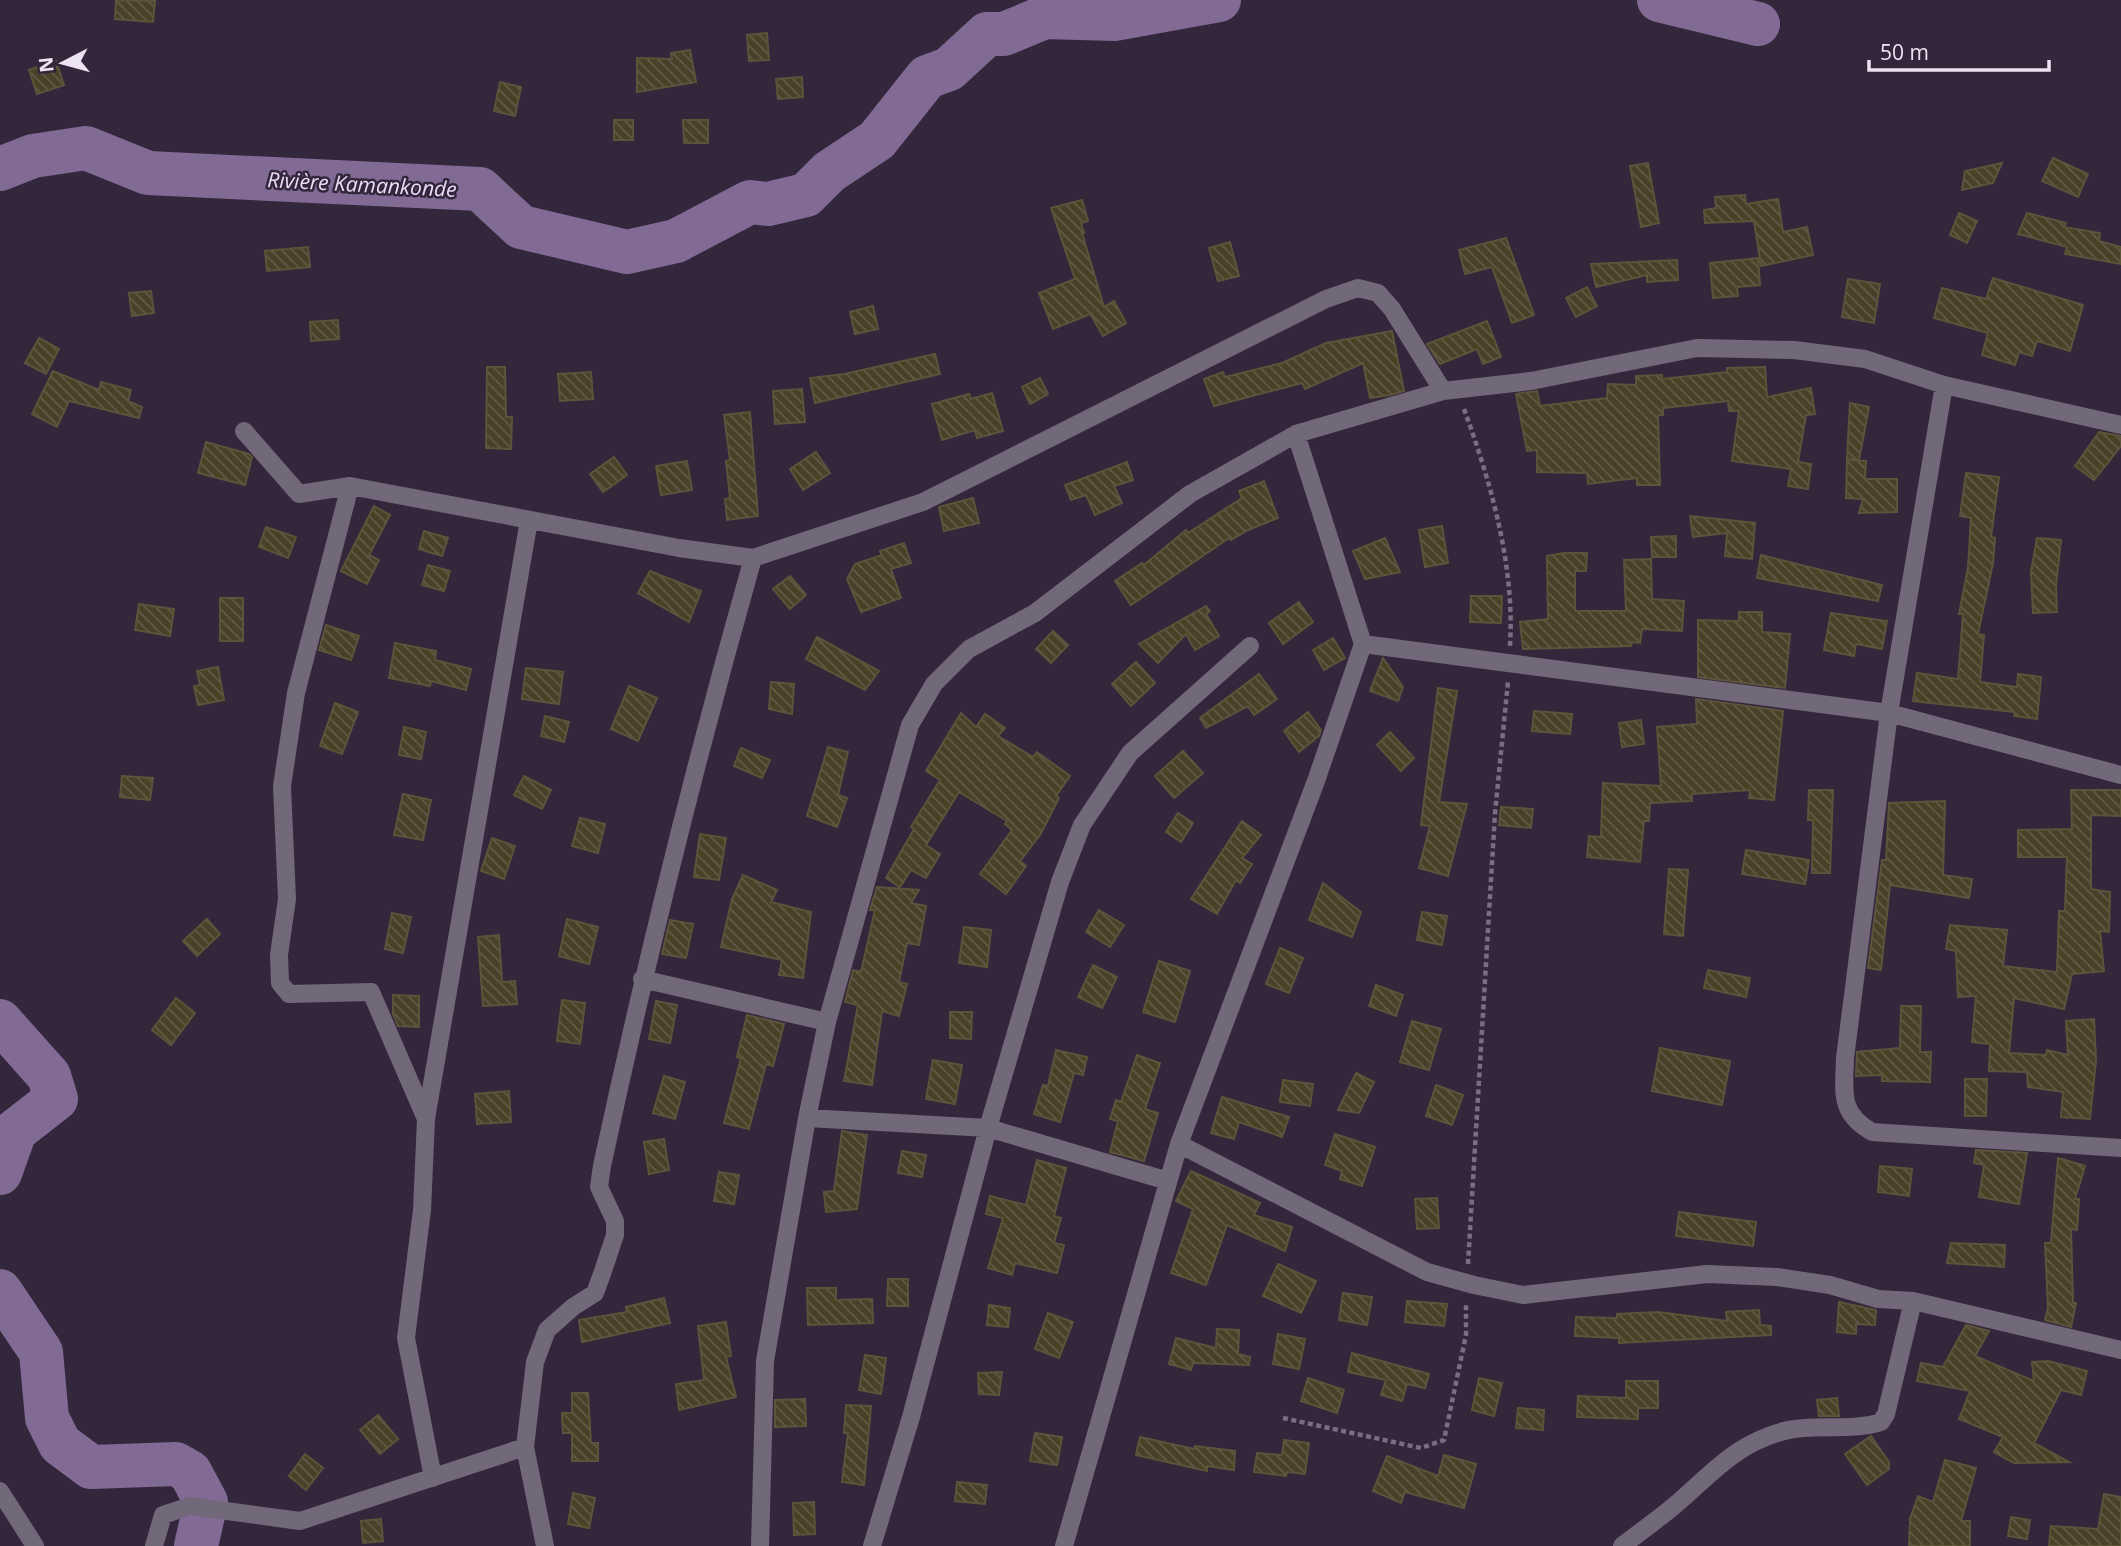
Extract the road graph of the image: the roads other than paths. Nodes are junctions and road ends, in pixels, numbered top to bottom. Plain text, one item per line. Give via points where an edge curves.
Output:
1 (1944, 385) junction
2 (1450, 390) junction
3 (2121, 425) edge
4 (244, 431) dead end
5 (1296, 434) junction
6 (350, 486) junction
7 (529, 520) junction
8 (753, 558) junction
9 (1363, 644) junction
10 (1250, 646) dead end
11 (1889, 713) junction
12 (2121, 775) edge
13 (642, 979) junction
14 (827, 1022) junction
15 (807, 1118) junction
16 (426, 1119) junction
17 (988, 1128) junction
18 (1179, 1144) junction
19 (2121, 1148) edge
20 (1168, 1181) junction
21 (1913, 1301) junction
22 (2121, 1350) edge
23 (525, 1447) junction
24 (433, 1478) junction
25 (0, 1491) edge
26 (35, 1546) edge
27 (154, 1546) edge
28 (545, 1546) edge
29 (760, 1546) edge
30 (872, 1546) edge
31 (1064, 1546) edge
32 (1622, 1546) edge

1 - 2 street via 1865,359 1794,350 1697,348 1531,381
1 - 3 street
1 - 11 street
2 - 5 street
2 - 8 street via 1378,293 1358,288 1326,299 923,502
4 - 6 street via 299,495
5 - 9 street
5 - 14 street via 1190,495 1035,613 969,649 934,684 910,725
6 - 7 street
6 - 16 street via 296,693 282,786 287,899 280,983 289,994 371,992
7 - 8 street
7 - 16 street
8 - 13 street
9 - 11 street
9 - 18 street
10 - 17 street via 1130,753 1082,825 1060,882
11 - 12 street
11 - 19 street via 1845,1058 1843,1093 1849,1113 1855,1123 1872,1132
13 - 14 street
13 - 23 street via 598,1187 615,1221 615,1235 595,1293 547,1330 535,1362
14 - 15 street
15 - 17 street
15 - 29 street via 765,1361
16 - 24 street via 422,1210 406,1338
17 - 20 street
17 - 30 street
18 - 20 street
18 - 21 street via 1427,1272 1466,1283 1523,1295 1707,1274 1777,1276 1878,1299
20 - 31 street
21 - 22 street
21 - 32 street via 1881,1422 1866,1427 1788,1430 1750,1442
23 - 24 street
23 - 28 street
24 - 27 street via 300,1521 190,1506 173,1509 163,1515
25 - 26 street

